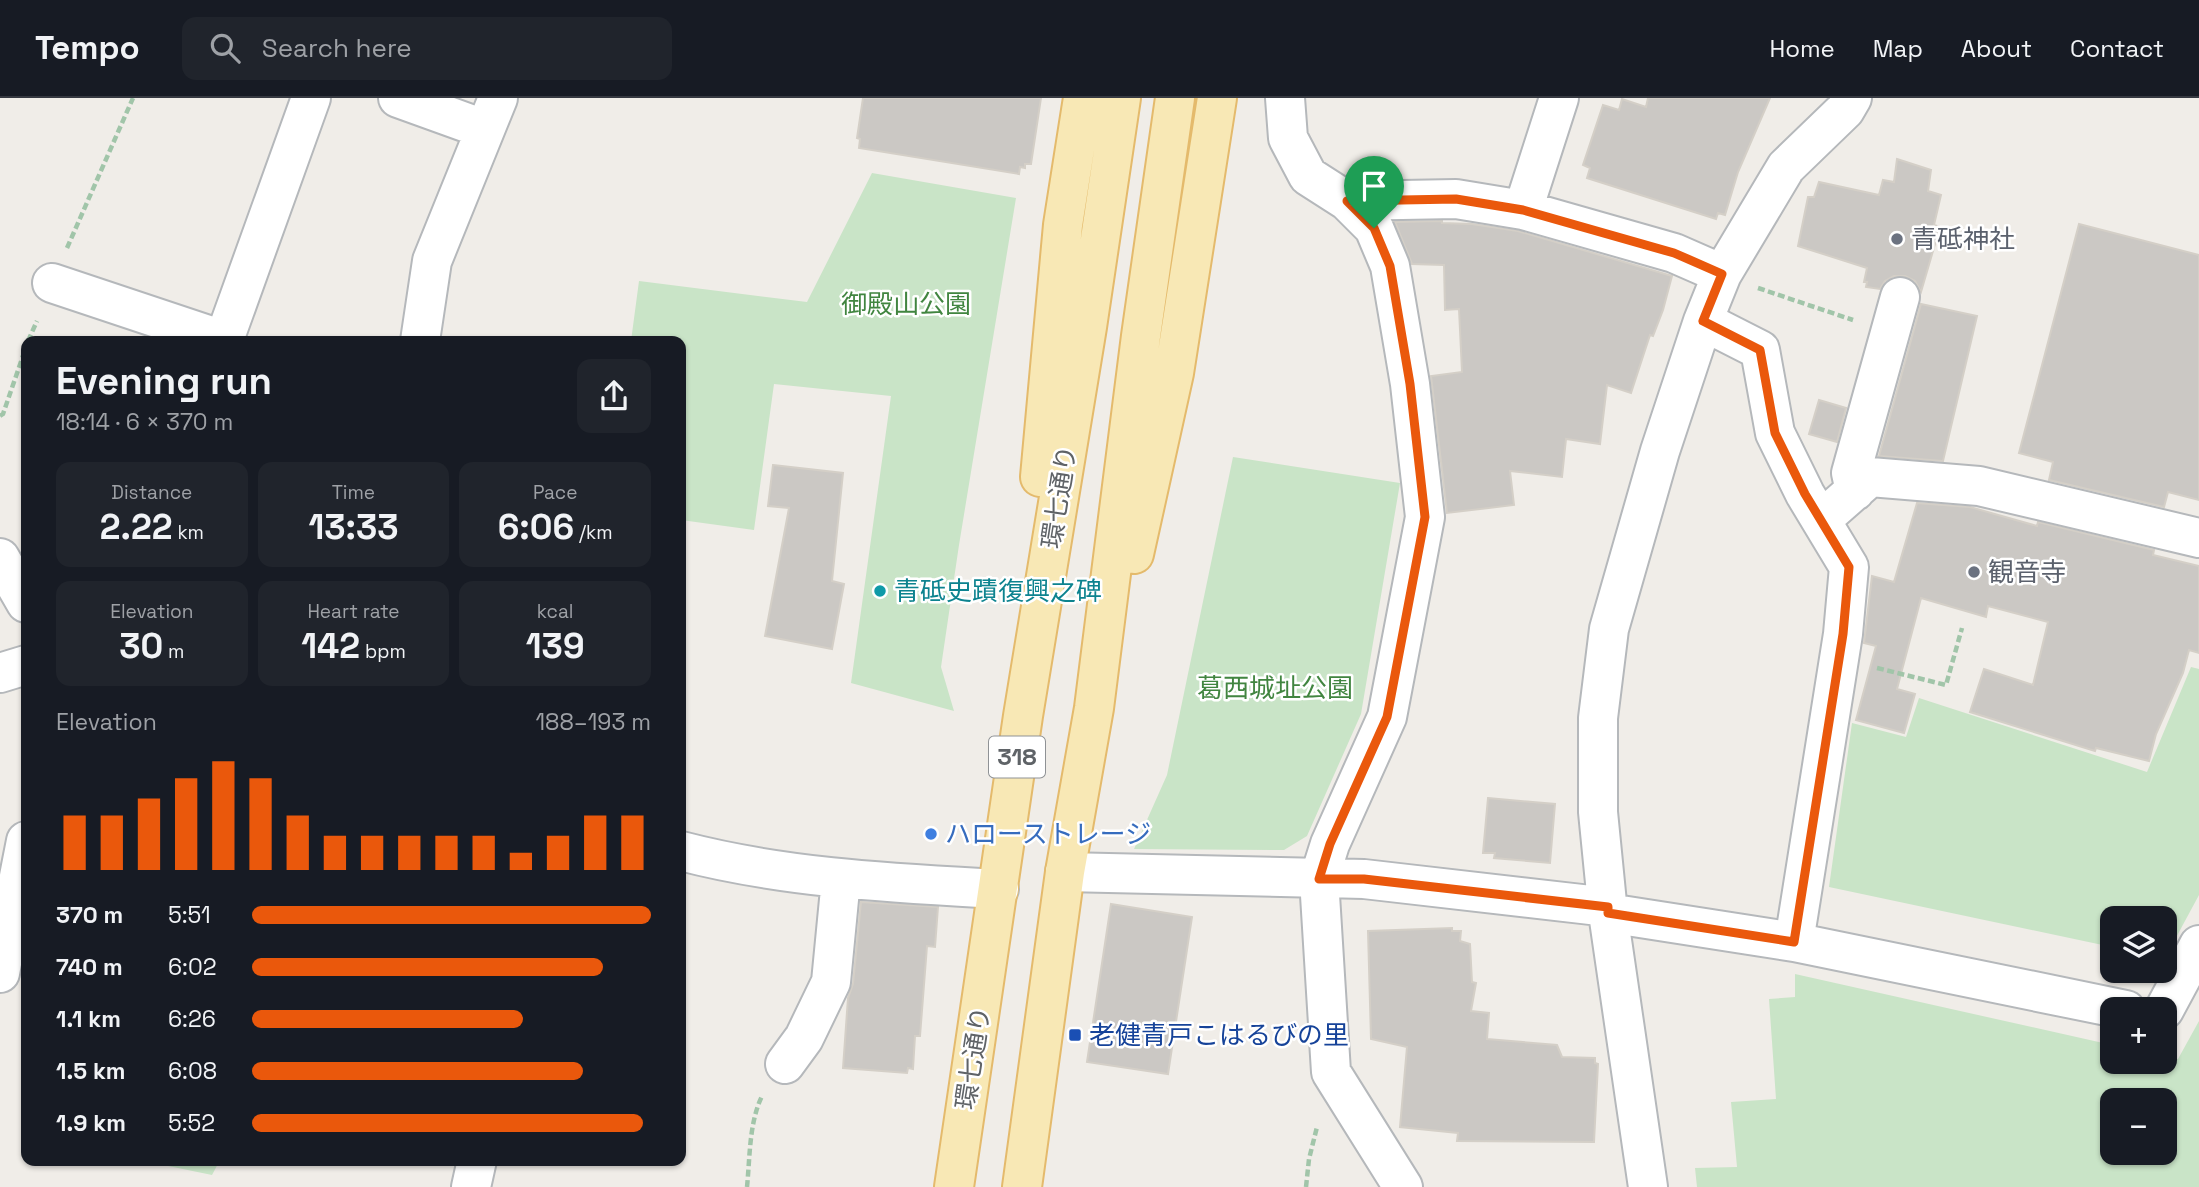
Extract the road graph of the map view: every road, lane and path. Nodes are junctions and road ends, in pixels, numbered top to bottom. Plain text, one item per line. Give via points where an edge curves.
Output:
1 (133, 98) edge
2 (311, 98) edge
3 (398, 98) edge
4 (1083, 98) edge
5 (1121, 98) edge
6 (1175, 98) edge
7 (1217, 98) edge
8 (1285, 98) edge
9 (1559, 98) edge
10 (1852, 98) edge
11 (491, 114) edge
12 (1347, 201) junction
13 (1523, 210) junction
14 (1738, 280) junction
15 (52, 283) junction
16 (1895, 315) joint
17 (1703, 321) junction
18 (31, 336) edge
19 (210, 336) edge
20 (227, 336) edge
21 (420, 336) edge
22 (21, 361) edge
23 (0, 416) edge
24 (1855, 491) junction
25 (1821, 520) junction
26 (2199, 538) edge
27 (0, 558) edge
28 (21, 594) edge
29 (1962, 628) dead end
30 (1839, 659) junction
31 (21, 667) edge
32 (0, 673) edge
33 (1094, 708) junction
34 (1023, 716) junction
35 (686, 852) edge
36 (1065, 873) junction
37 (21, 874) edge
38 (841, 879) junction
39 (1319, 879) junction
40 (999, 889) junction
41 (1608, 910) junction
42 (1794, 942) junction
43 (2199, 945) edge
44 (0, 973) edge
45 (2171, 997) edge
46 (2100, 1005) edge
47 (785, 1064) joint
48 (476, 1166) edge
49 (471, 1187) edge
50 (747, 1187) edge
51 (954, 1187) edge
52 (1022, 1187) edge
53 (1403, 1187) edge
54 (1648, 1187) edge

1 - 15 path
2 - 20 street
3 - 11 street
4 - 34 main road via 1063,225 1044,412
5 - 34 main road, 環七通り / 318
6 - 33 main road, 318
7 - 33 main road via 1174,373 1145,511
8 - 12 street via 1288,138 1308,176
9 - 13 street
10 - 14 street via 1786,167
11 - 21 street via 432,261
12 - 13 street via 1456,199
12 - 39 street via 1374,228 1390,266 1410,384 1425,517 1387,717
13 - 14 street via 1674,253
14 - 16 path
14 - 17 street
15 - 18 path
15 - 19 street
16 - 24 street via 1851,473
17 - 25 street via 1760,350 1775,433
17 - 41 street via 1609,629 1598,719 1598,799
22 - 23 path
24 - 25 street
24 - 26 street via 1870,477 1979,486
25 - 30 street via 1849,567
27 - 28 street
29 - 30 path via 1946,685
30 - 42 street
31 - 32 street
33 - 36 main road, 318
34 - 40 main road, 環七通り / 318
35 - 38 street
36 - 39 street
36 - 52 main road, 318
37 - 44 street
38 - 40 street
38 - 47 street via 831,982 804,1038
39 - 41 street via 1364,879
39 - 53 street via 1331,1072
40 - 51 main road, 環七通り / 318
41 - 42 street
41 - 54 street
42 - 46 street
43 - 45 street
47 - 50 path via 757,1108
48 - 49 street

